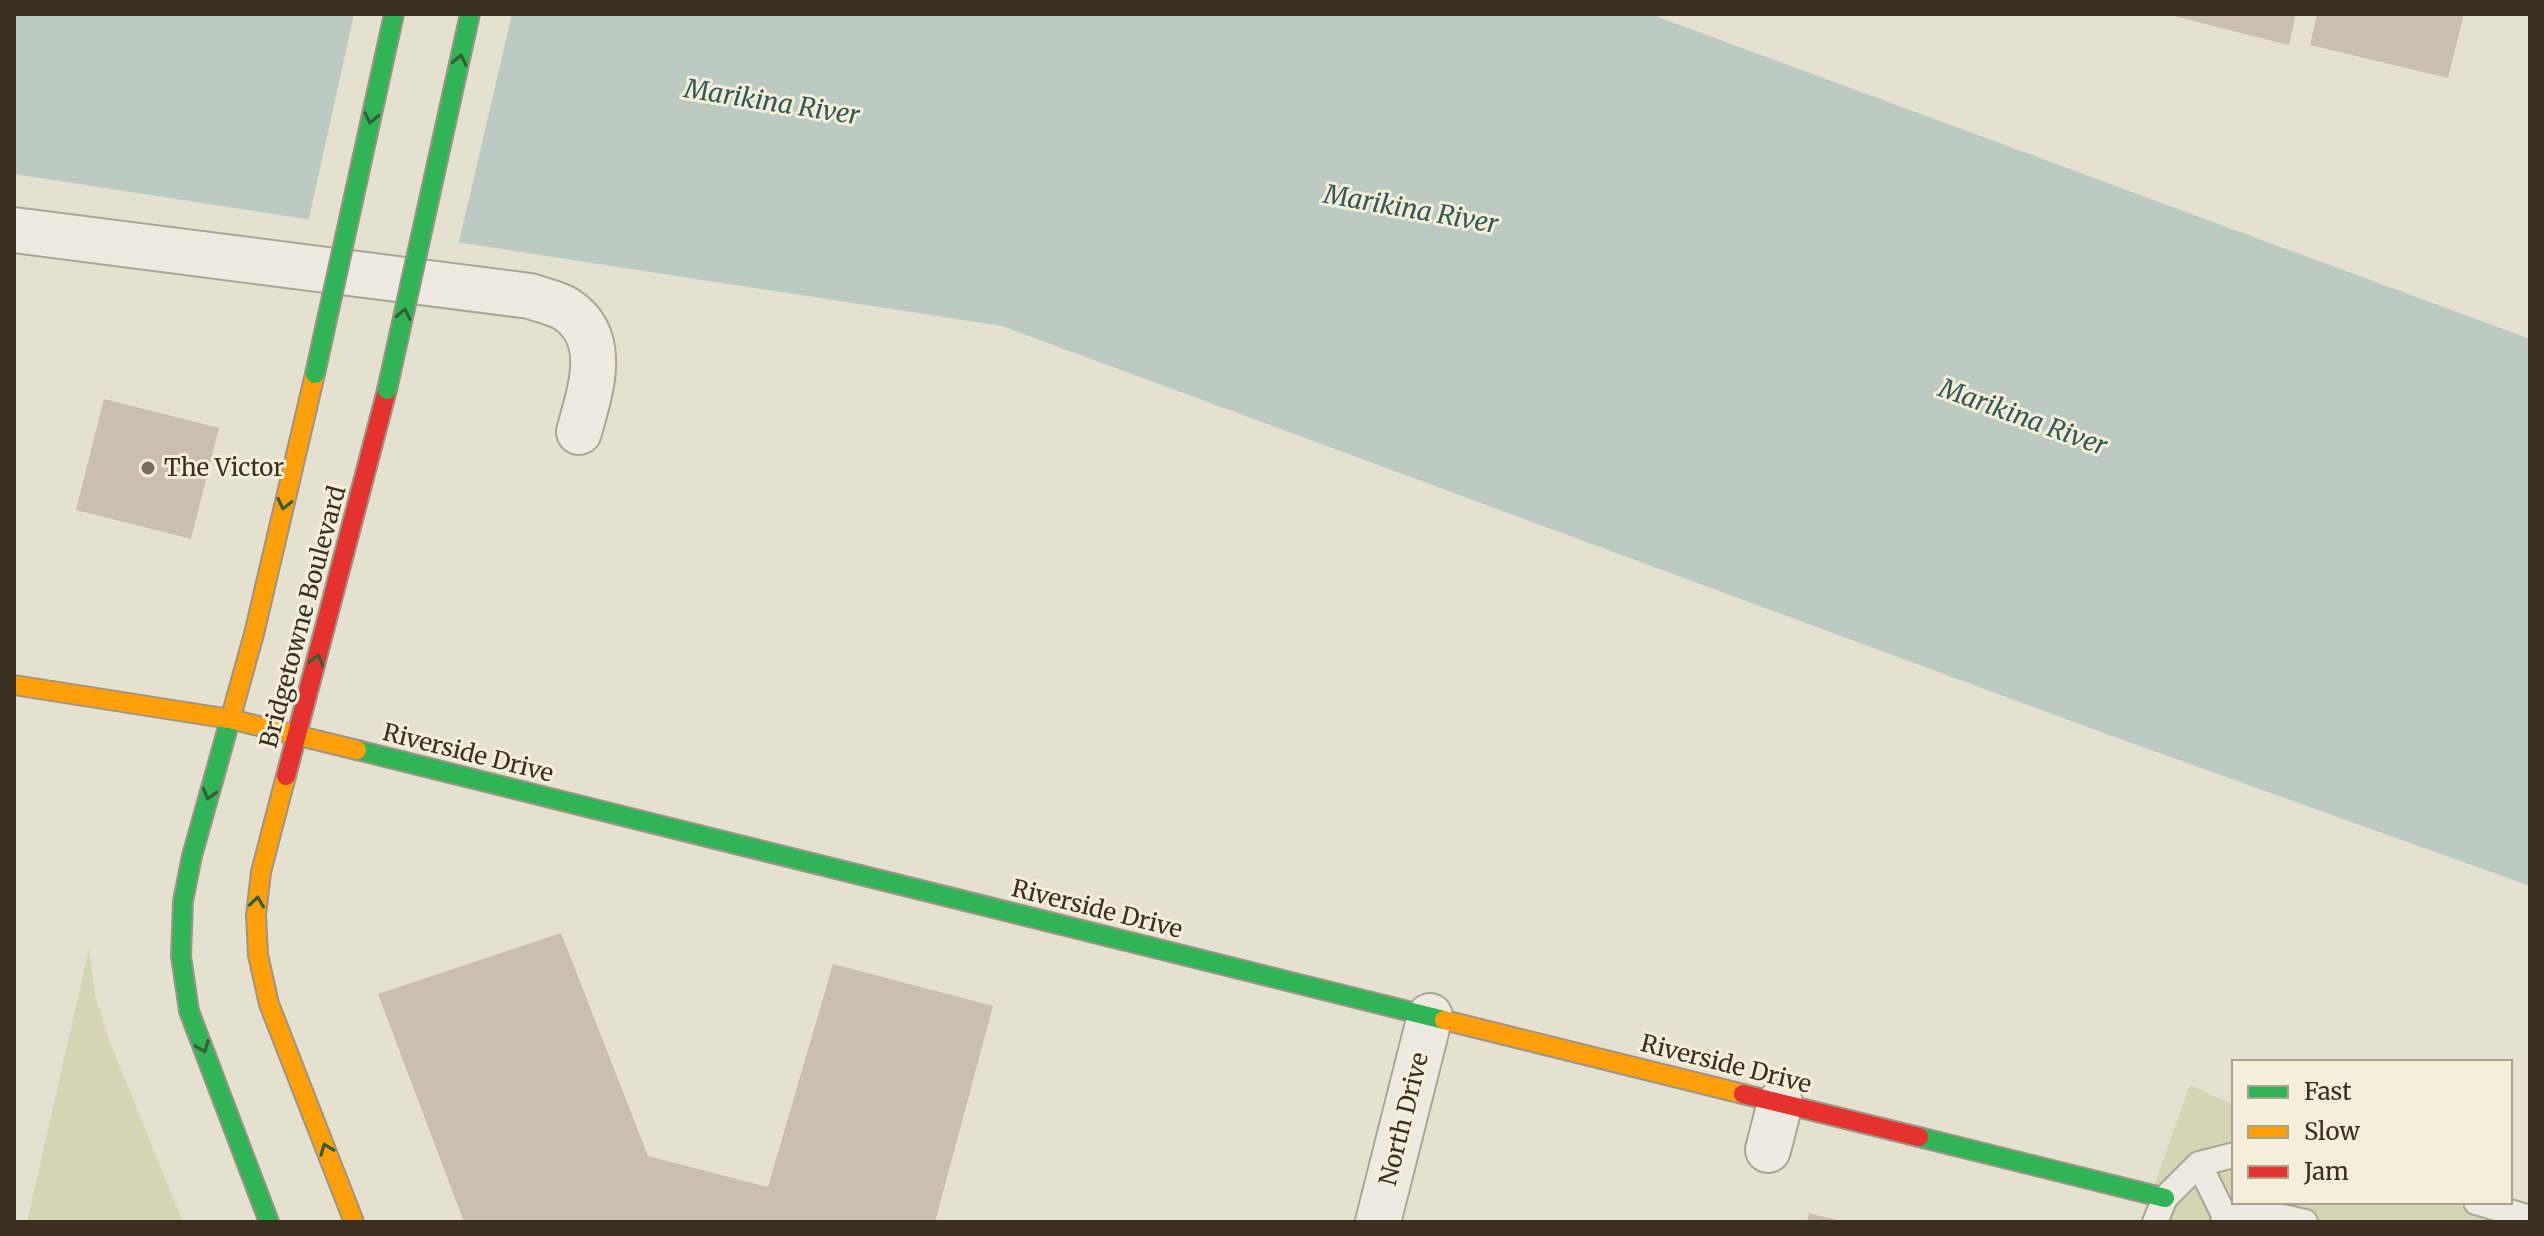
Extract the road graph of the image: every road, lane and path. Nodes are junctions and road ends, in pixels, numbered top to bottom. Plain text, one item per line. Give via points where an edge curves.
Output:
1 (394, 14) edge
2 (470, 14) edge
3 (14, 230) edge
4 (579, 432) dead end
5 (14, 685) edge
6 (230, 719) junction
7 (297, 735) junction
8 (1430, 1016) junction
9 (1780, 1103) junction
10 (1768, 1150) dead end
11 (2232, 1156) edge
12 (2199, 1164) junction
13 (2165, 1198) junction
14 (2483, 1204) edge
15 (2530, 1218) edge
16 (2224, 1221) edge
17 (269, 1222) edge
18 (354, 1222) edge
19 (1378, 1222) edge
20 (2155, 1222) edge
21 (2305, 1222) edge

1 -> 6 street, Bridgetowne Boulevard, bridge via 315,374
7 -> 2 street, Bridgetowne Boulevard, bridge via 387,390
3 - 4 street via 530,296 564,308 584,325 594,349 594,379
5 - 6 street, Riverside Drive
6 - 7 street, Riverside Drive
6 -> 17 street, Bridgetowne Boulevard via 189,871 181,956 189,1011
7 - 8 street, Riverside Drive
18 -> 7 street, Bridgetowne Boulevard via 269,1004 258,955 261,872
8 - 9 street, Riverside Drive
8 - 19 street, North Drive
9 - 10 street
9 - 13 street, Riverside Drive
11 - 12 lane
12 - 13 lane
12 - 16 lane
13 - 20 lane
14 - 15 lane
16 - 21 lane via 2247,1214

